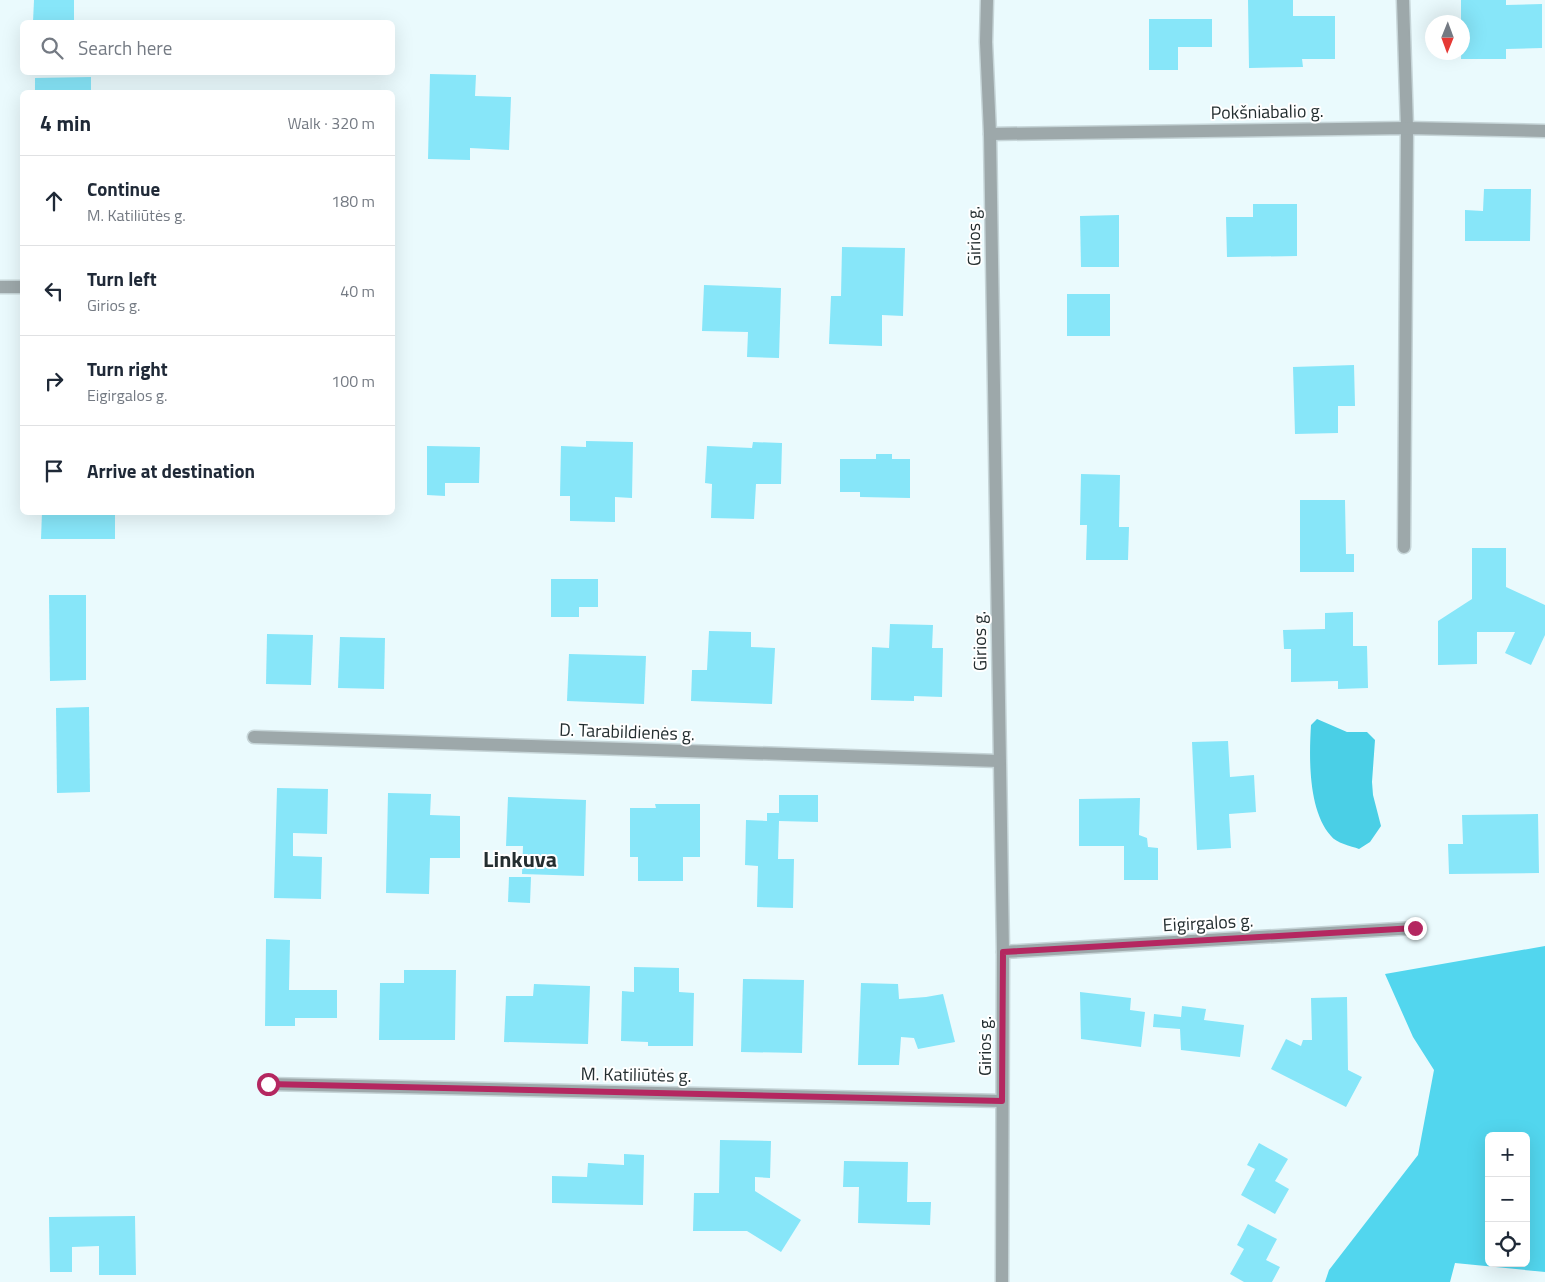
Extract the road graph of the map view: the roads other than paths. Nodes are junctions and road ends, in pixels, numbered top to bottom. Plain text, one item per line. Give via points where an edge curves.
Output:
1 (986, 0) edge
2 (1403, 0) edge
3 (1407, 128) junction
4 (1545, 131) edge
5 (990, 134) junction
6 (0, 287) edge
7 (20, 287) edge
8 (1404, 548) dead end
9 (254, 737) dead end
10 (999, 761) junction
11 (1415, 928) dead end
12 (1003, 952) junction
13 (268, 1084) dead end
14 (1002, 1101) junction
15 (1002, 1282) edge

1 - 5 street, Girios g.
2 - 3 street
3 - 4 street, Pokšniabalio g.
3 - 5 street, Pokšniabalio g.
3 - 8 street
5 - 10 street, Girios g.
6 - 7 street
9 - 10 street, D. Tarabildienės g.
10 - 12 street, Girios g.
11 - 12 street, Eigirgalos g.
12 - 14 street, Girios g.
13 - 14 street, M. Katiliūtės g.
14 - 15 street, Girios g.

